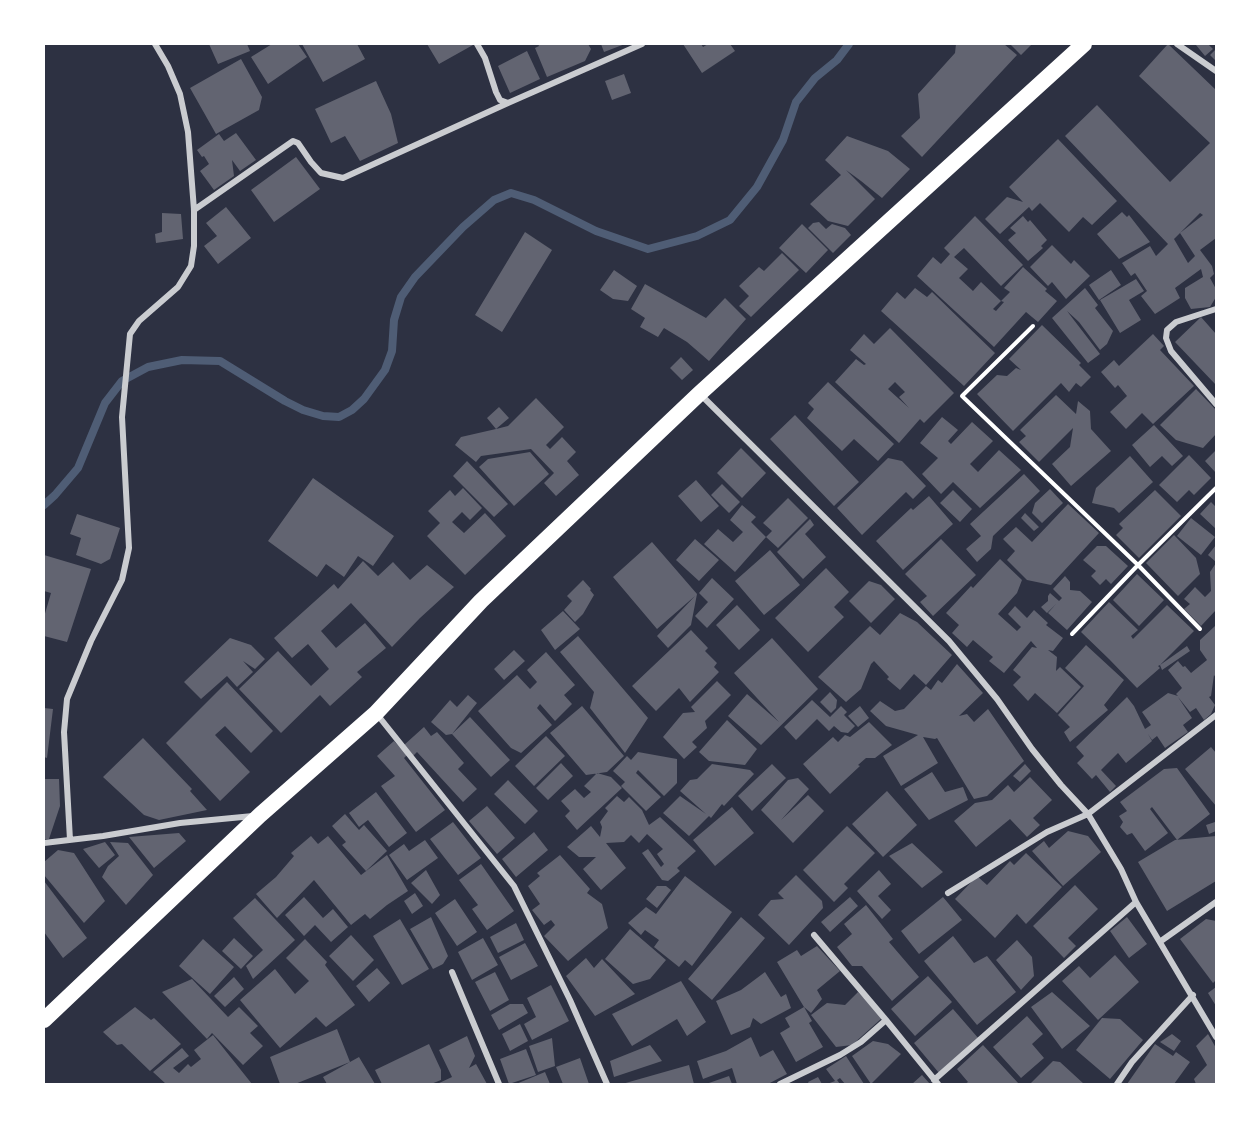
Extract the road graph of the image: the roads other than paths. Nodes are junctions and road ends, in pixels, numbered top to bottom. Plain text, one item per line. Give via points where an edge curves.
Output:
1 (155, 44) edge
2 (477, 44) edge
3 (642, 44) edge
4 (1084, 44) edge
5 (1177, 44) edge
6 (1216, 71) edge
7 (508, 103) junction
8 (194, 210) junction
9 (1216, 309) edge
10 (699, 394) junction
11 (1216, 404) edge
12 (376, 712) junction
13 (1216, 714) edge
14 (1088, 814) junction
15 (260, 815) junction
16 (70, 840) junction
17 (44, 843) edge
18 (948, 893) dead end
19 (1136, 902) junction
20 (1216, 902) edge
21 (814, 935) dead end
22 (1161, 941) junction
23 (452, 972) dead end
24 (1193, 995) junction
25 (44, 1020) edge
26 (886, 1020) junction
27 (1216, 1037) edge
28 (936, 1082) edge
29 (499, 1084) edge
30 (607, 1084) edge
31 (784, 1084) edge
32 (1117, 1084) edge

1 - 8 street via 180,94 188,132
2 - 7 street via 500,100
3 - 7 street
4 - 10 highway
5 - 6 street
7 - 8 street via 343,178 321,173 293,141
8 - 16 street via 191,266 178,287 130,334 122,417 129,548 122,580 90,641 67,699 64,732
9 - 11 street via 1176,322 1167,330 1166,338 1171,351
10 - 12 highway via 481,601
10 - 14 street via 949,641
12 - 15 highway
12 - 30 street via 514,886
13 - 14 street
14 - 18 street via 1047,832
14 - 19 street
15 - 16 street
15 - 25 highway
16 - 17 street
19 - 22 street
19 - 28 street
20 - 22 street
21 - 26 street
22 - 24 street
23 - 29 street
24 - 27 street
24 - 32 street
26 - 28 street
26 - 31 street via 861,1042

